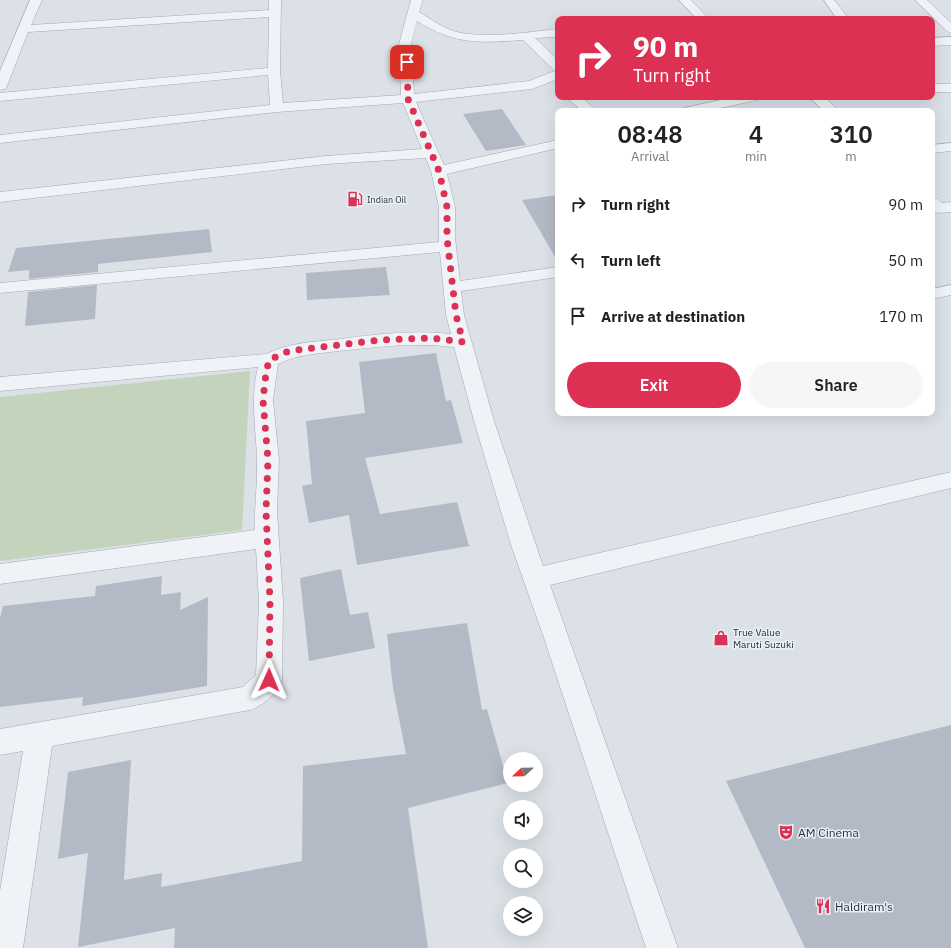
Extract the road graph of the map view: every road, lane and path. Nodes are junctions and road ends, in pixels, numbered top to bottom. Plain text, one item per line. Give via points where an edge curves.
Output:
1 (36, 0) edge
2 (685, 0) edge
3 (921, 0) edge
4 (829, 1) edge
5 (275, 6) edge
6 (415, 7) edge
7 (700, 16) edge
8 (841, 16) edge
9 (25, 29) junction
10 (951, 29) edge
11 (555, 33) edge
12 (525, 36) junction
13 (951, 41) edge
14 (935, 42) edge
15 (555, 64) edge
16 (274, 72) junction
17 (555, 79) edge
18 (0, 86) edge
19 (935, 88) edge
20 (951, 88) edge
21 (0, 97) edge
22 (408, 99) junction
23 (576, 100) edge
24 (738, 100) edge
25 (819, 100) edge
26 (277, 108) junction
27 (586, 108) edge
28 (702, 108) edge
29 (829, 108) edge
30 (0, 139) edge
31 (555, 144) edge
32 (951, 147) edge
33 (935, 149) edge
34 (435, 162) junction
35 (0, 197) edge
36 (448, 246) junction
37 (555, 272) edge
38 (452, 287) junction
39 (0, 288) edge
40 (951, 290) edge
41 (935, 293) edge
42 (463, 342) junction
43 (269, 360) junction
44 (0, 384) edge
45 (951, 480) edge
46 (267, 538) junction
47 (0, 574) edge
48 (535, 578) junction
49 (40, 734) junction
50 (0, 742) edge
51 (7, 948) edge
52 (662, 948) edge

1 - 9 street
2 - 7 street
3 - 10 street
4 - 8 street
5 - 9 street
5 - 16 street
6 - 12 street via 443,31 458,36
6 - 22 street via 405,44
9 - 18 street
11 - 12 street
12 - 15 street
13 - 14 street
16 - 21 street
16 - 26 street
17 - 22 street via 532,85
19 - 20 street
22 - 26 street
22 - 34 street
23 - 27 street
24 - 28 street
25 - 29 street
26 - 30 street
31 - 34 street
32 - 33 street
34 - 35 street via 385,155
34 - 36 street via 447,207
36 - 38 street
36 - 39 street
37 - 38 street
38 - 42 street
40 - 41 street
42 - 43 street via 432,338 381,340 289,351
42 - 48 street via 484,421
43 - 44 street
43 - 46 street via 263,400 268,460
45 - 48 street
46 - 47 street
46 - 49 street via 270,602 269,680 250,698
48 - 52 street
49 - 50 street
49 - 51 street

